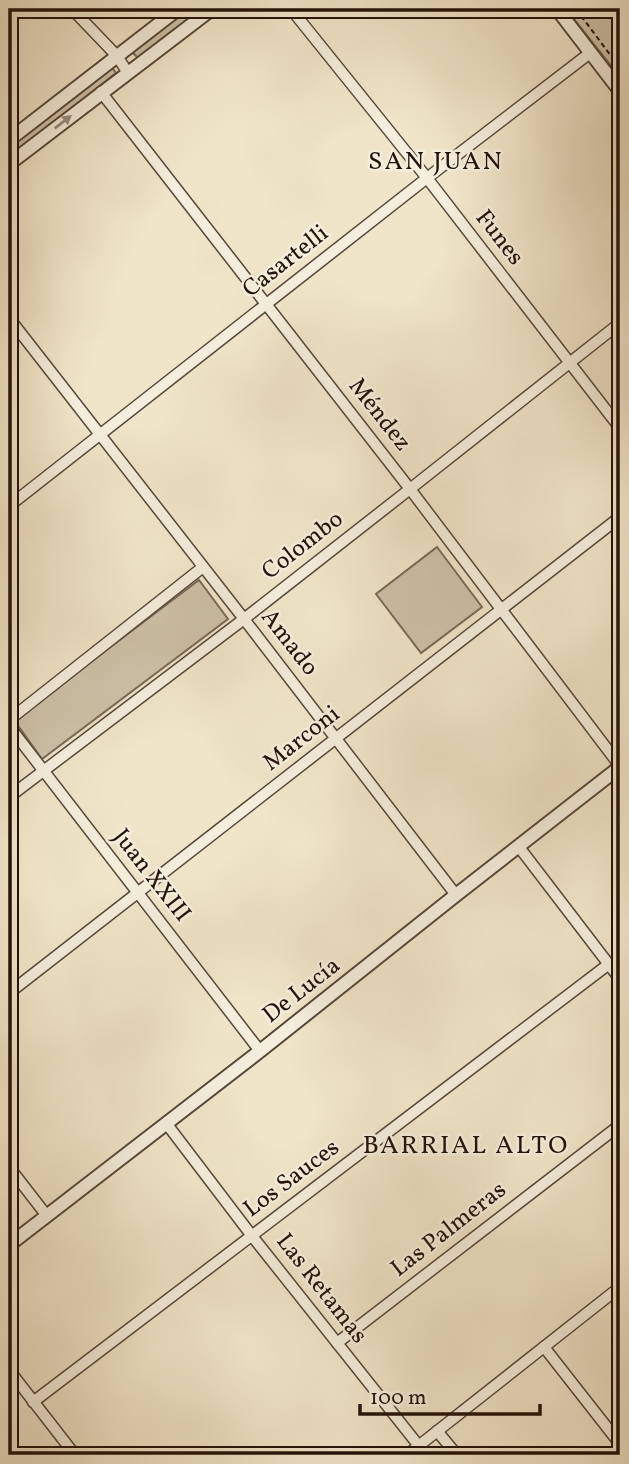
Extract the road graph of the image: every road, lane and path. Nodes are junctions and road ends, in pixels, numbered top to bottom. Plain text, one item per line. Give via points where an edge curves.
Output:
1 (72, 9) edge
2 (178, 9) edge
3 (212, 9) edge
4 (291, 9) edge
5 (557, 9) edge
6 (576, 9) edge
7 (590, 52) junction
8 (117, 56) junction
9 (620, 68) edge
10 (128, 73) junction
11 (620, 91) edge
12 (101, 92) junction
13 (9, 139) edge
14 (9, 164) edge
15 (427, 178) junction
16 (266, 304) junction
17 (9, 318) edge
18 (620, 323) edge
19 (569, 363) junction
20 (620, 428) edge
21 (100, 436) junction
22 (410, 489) junction
23 (9, 506) edge
24 (620, 517) edge
25 (203, 567) junction
26 (501, 610) junction
27 (244, 619) junction
28 (9, 720) edge
29 (9, 726) edge
30 (336, 738) junction
31 (620, 766) edge
32 (44, 771) junction
33 (9, 797) edge
34 (519, 848) junction
35 (137, 892) junction
36 (456, 895) junction
37 (608, 964) junction
38 (620, 979) edge
39 (9, 993) edge
40 (260, 1051) junction
41 (166, 1123) junction
42 (620, 1125) edge
43 (9, 1167) edge
44 (47, 1216) junction
45 (252, 1236) junction
46 (9, 1245) edge
47 (620, 1287) edge
48 (337, 1343) junction
49 (544, 1347) junction
50 (9, 1370) edge
51 (33, 1402) junction
52 (437, 1431) junction
53 (620, 1444) edge
54 (419, 1446) junction
55 (75, 1455) edge
56 (407, 1455) edge
57 (457, 1455) edge

1 - 8 street
2 - 8 street
3 - 10 street
4 - 15 street, Funes
5 - 7 street
6 - 9 path
7 - 11 street
7 - 15 street, Casartelli
8 - 10 street
8 - 13 street
10 - 12 street
14 -> 12 street
12 - 16 street, Méndez
15 - 16 street, Casartelli
15 - 19 street, Funes
16 - 21 street, Casartelli
16 - 22 street, Méndez
17 - 21 street, Amado
18 - 19 street, Colombo
19 - 20 street, Funes
19 - 22 street, Colombo
21 - 23 street, Casartelli
21 - 25 street, Amado
22 - 26 street, Méndez
22 - 27 street, Colombo
24 - 26 street, Marconi
25 - 27 street, Amado
25 - 28 street
26 - 30 street, Marconi
26 - 31 street, Méndez
27 - 30 street, Amado
27 - 32 street, Colombo
29 - 32 street, Juan XXIII
30 - 35 street, Marconi
30 - 36 street, Amado
31 - 34 street, De Lucía
32 - 33 street, Colombo
32 - 35 street, Juan XXIII
34 - 36 street, De Lucía
34 - 37 street
35 - 39 street, Marconi
35 - 40 street, Juan XXIII
36 - 40 street, De Lucía
37 - 38 street
37 - 45 street, Los Sauces
40 - 41 street, De Lucía
41 - 44 street, De Lucía
41 - 45 street, Las Retamas
42 - 48 street, Las Palmeras
43 - 44 street
44 - 46 street, De Lucía
45 - 48 street, Las Retamas
45 - 51 street, Los Sauces
47 - 49 street
48 - 54 street, Las Retamas
49 - 52 street
49 - 53 street
50 - 51 street
51 - 55 street
52 - 54 street
52 - 57 street
54 - 56 street

